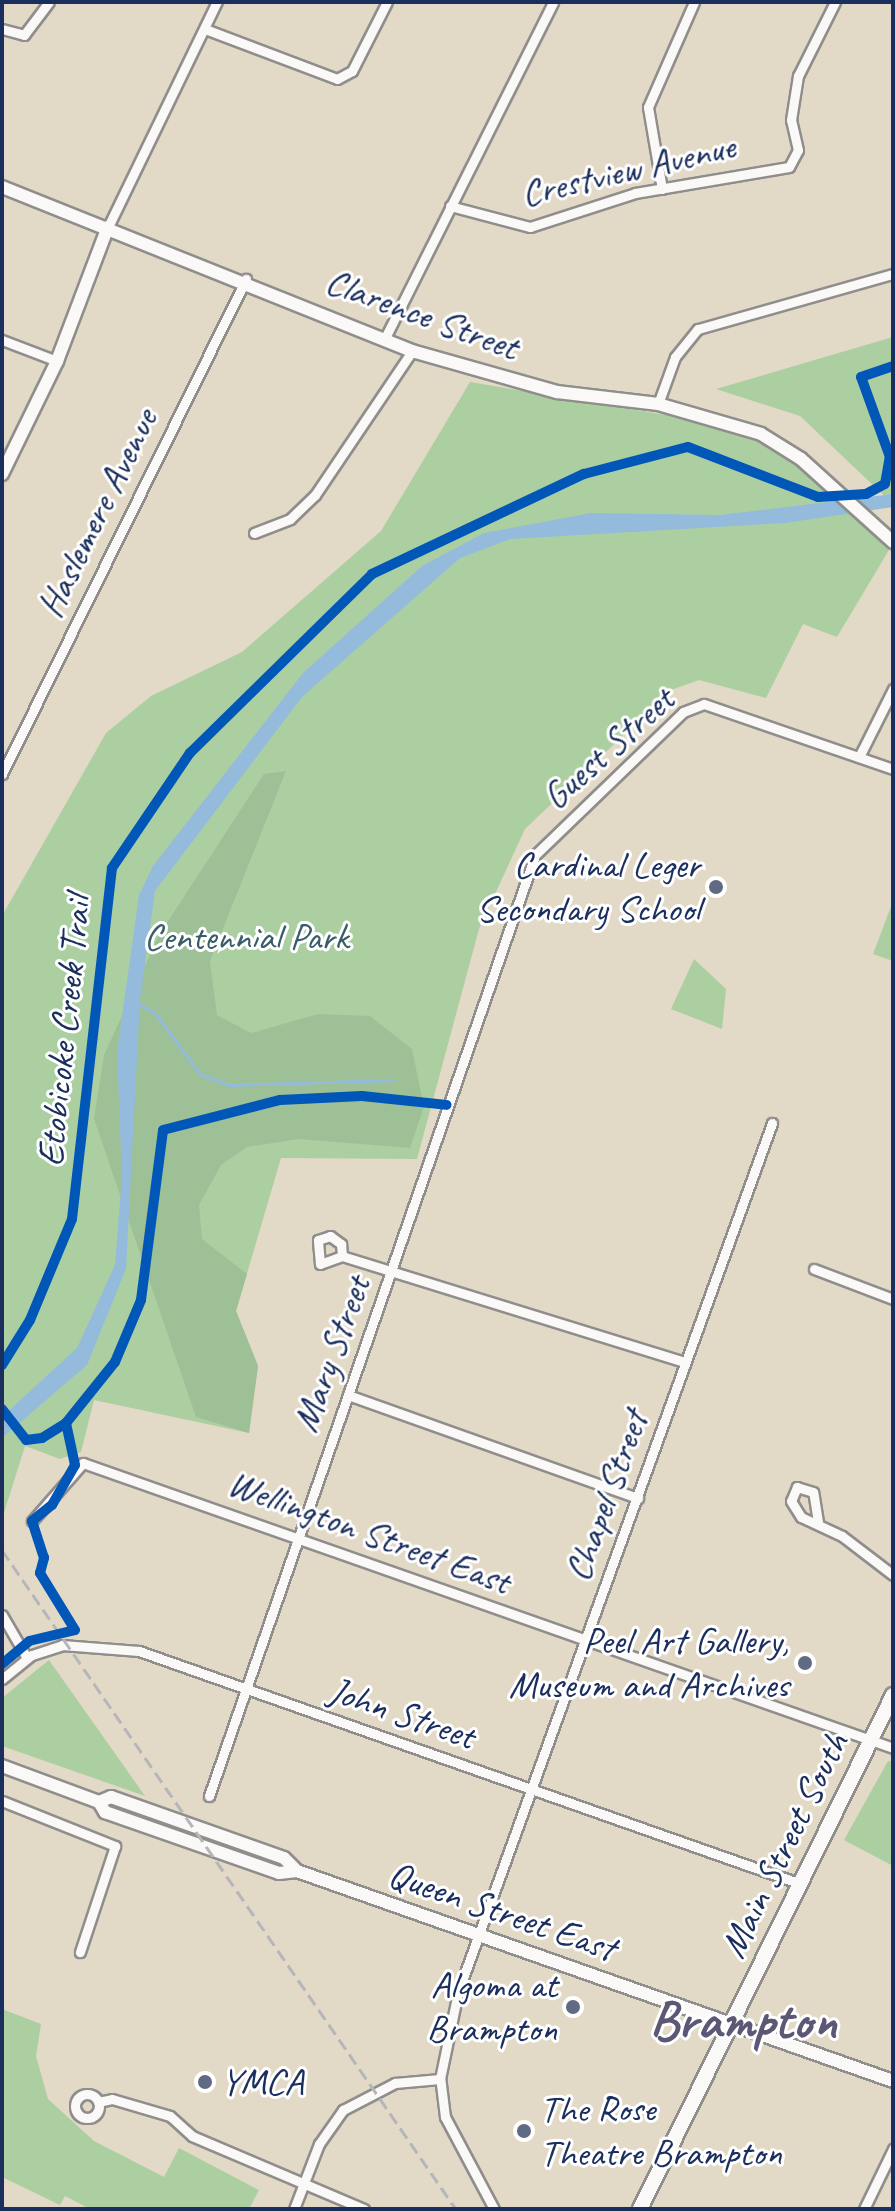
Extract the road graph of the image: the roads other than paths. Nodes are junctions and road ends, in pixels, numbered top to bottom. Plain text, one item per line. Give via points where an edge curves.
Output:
1 (49, 2) edge
2 (217, 2) edge
3 (387, 2) edge
4 (553, 2) edge
5 (694, 2) edge
6 (835, 2) edge
7 (2, 29) edge
8 (205, 29) junction
9 (2, 187) edge
10 (662, 189) junction
11 (450, 206) junction
12 (108, 227) junction
13 (893, 274) edge
14 (246, 279) junction
15 (386, 336) junction
16 (2, 340) edge
17 (412, 351) junction
18 (57, 361) junction
19 (658, 404) junction
20 (2, 474) edge
21 (254, 533) dead end
22 (893, 542) edge
23 (893, 689) edge
24 (859, 757) junction
25 (893, 769) edge
26 (2, 774) edge
27 (509, 931) joint
28 (772, 1123) dead end
29 (342, 1256) dead end
30 (394, 1267) junction
31 (814, 1269) dead end
32 (893, 1299) edge
33 (685, 1362) junction
34 (348, 1395) junction
35 (638, 1498) junction
36 (32, 1521) dead end
37 (818, 1522) dead end
38 (297, 1537) junction
39 (893, 1575) edge
40 (2, 1615) edge
41 (586, 1641) junction
42 (27, 1658) junction
43 (2, 1679) edge
44 (245, 1690) junction
45 (893, 1695) edge
46 (870, 1740) junction
47 (893, 1748) edge
48 (2, 1766) edge
49 (530, 1789) junction
50 (209, 1796) dead end
51 (2, 1801) edge
52 (801, 1884) junction
53 (478, 1935) junction
54 (80, 1952) dead end
55 (732, 2024) junction
56 (440, 2079) junction
57 (893, 2081) edge
58 (98, 2102) dead end
59 (893, 2149) edge
60 (308, 2181) junction
61 (294, 2209) edge
62 (364, 2209) edge
63 (494, 2209) edge
64 (640, 2209) edge
65 (864, 2209) edge

1 - 7 street via 24,35
2 - 8 street
3 - 8 street via 352,71 337,79
4 - 11 street
5 - 10 street via 648,107
6 - 10 street, Crestview Avenue via 798,76 791,120 798,150 789,167
8 - 12 street
9 - 12 street, Clarence Street
10 - 11 street, Crestview Avenue via 530,227
11 - 15 street
12 - 14 street, Clarence Street
12 - 18 street
13 - 19 street via 698,329 675,357
14 - 15 street, Clarence Street
14 - 26 street, Haslemere Avenue
15 - 17 street, Clarence Street
16 - 18 street
17 - 19 street, Clarence Street via 557,392
17 - 21 street via 315,495 290,519
18 - 20 street
19 - 22 street, Clarence Street via 761,434 836,488 867,524
23 - 24 street
24 - 25 street, Guest Street
24 - 27 street, Guest Street via 704,704 690,708 535,855
27 - 30 street, Mary Street
28 - 33 street, Chapel Street
29 - 30 street
30 - 33 street
30 - 34 street, Mary Street
31 - 32 street
33 - 35 street, Chapel Street
34 - 35 street
34 - 38 street, Mary Street
35 - 41 street, Chapel Street
36 - 38 street, Wellington Street East via 52,1505 75,1465
37 - 39 street
38 - 41 street, Wellington Street East
38 - 44 street, Mary Street
40 - 42 street
41 - 46 street, Wellington Street East
41 - 49 street, Chapel Street
42 - 43 street
42 - 44 street, John Street via 75,1643 112,1645
44 - 49 street, John Street
44 - 50 street, Mary Street
45 - 46 main road, Main Street South
46 - 47 street, Wellington Street East
46 - 52 main road, Main Street South
48 - 53 street, Queen Street East via 99,1802 111,1797 284,1858 297,1871
49 - 52 street, John Street
49 - 53 street, Chapel Street
51 - 54 street via 115,1846
52 - 55 main road, Main Street South
53 - 55 street, Queen Street East
53 - 56 street, Chapel Street
55 - 57 street, Queen Street East
55 - 64 main road, Main Street South
56 - 60 street via 395,2083 343,2110 319,2144
56 - 63 street via 451,2135
58 - 60 street via 112,2099 170,2116 192,2136
59 - 65 street
60 - 61 street
60 - 62 street

